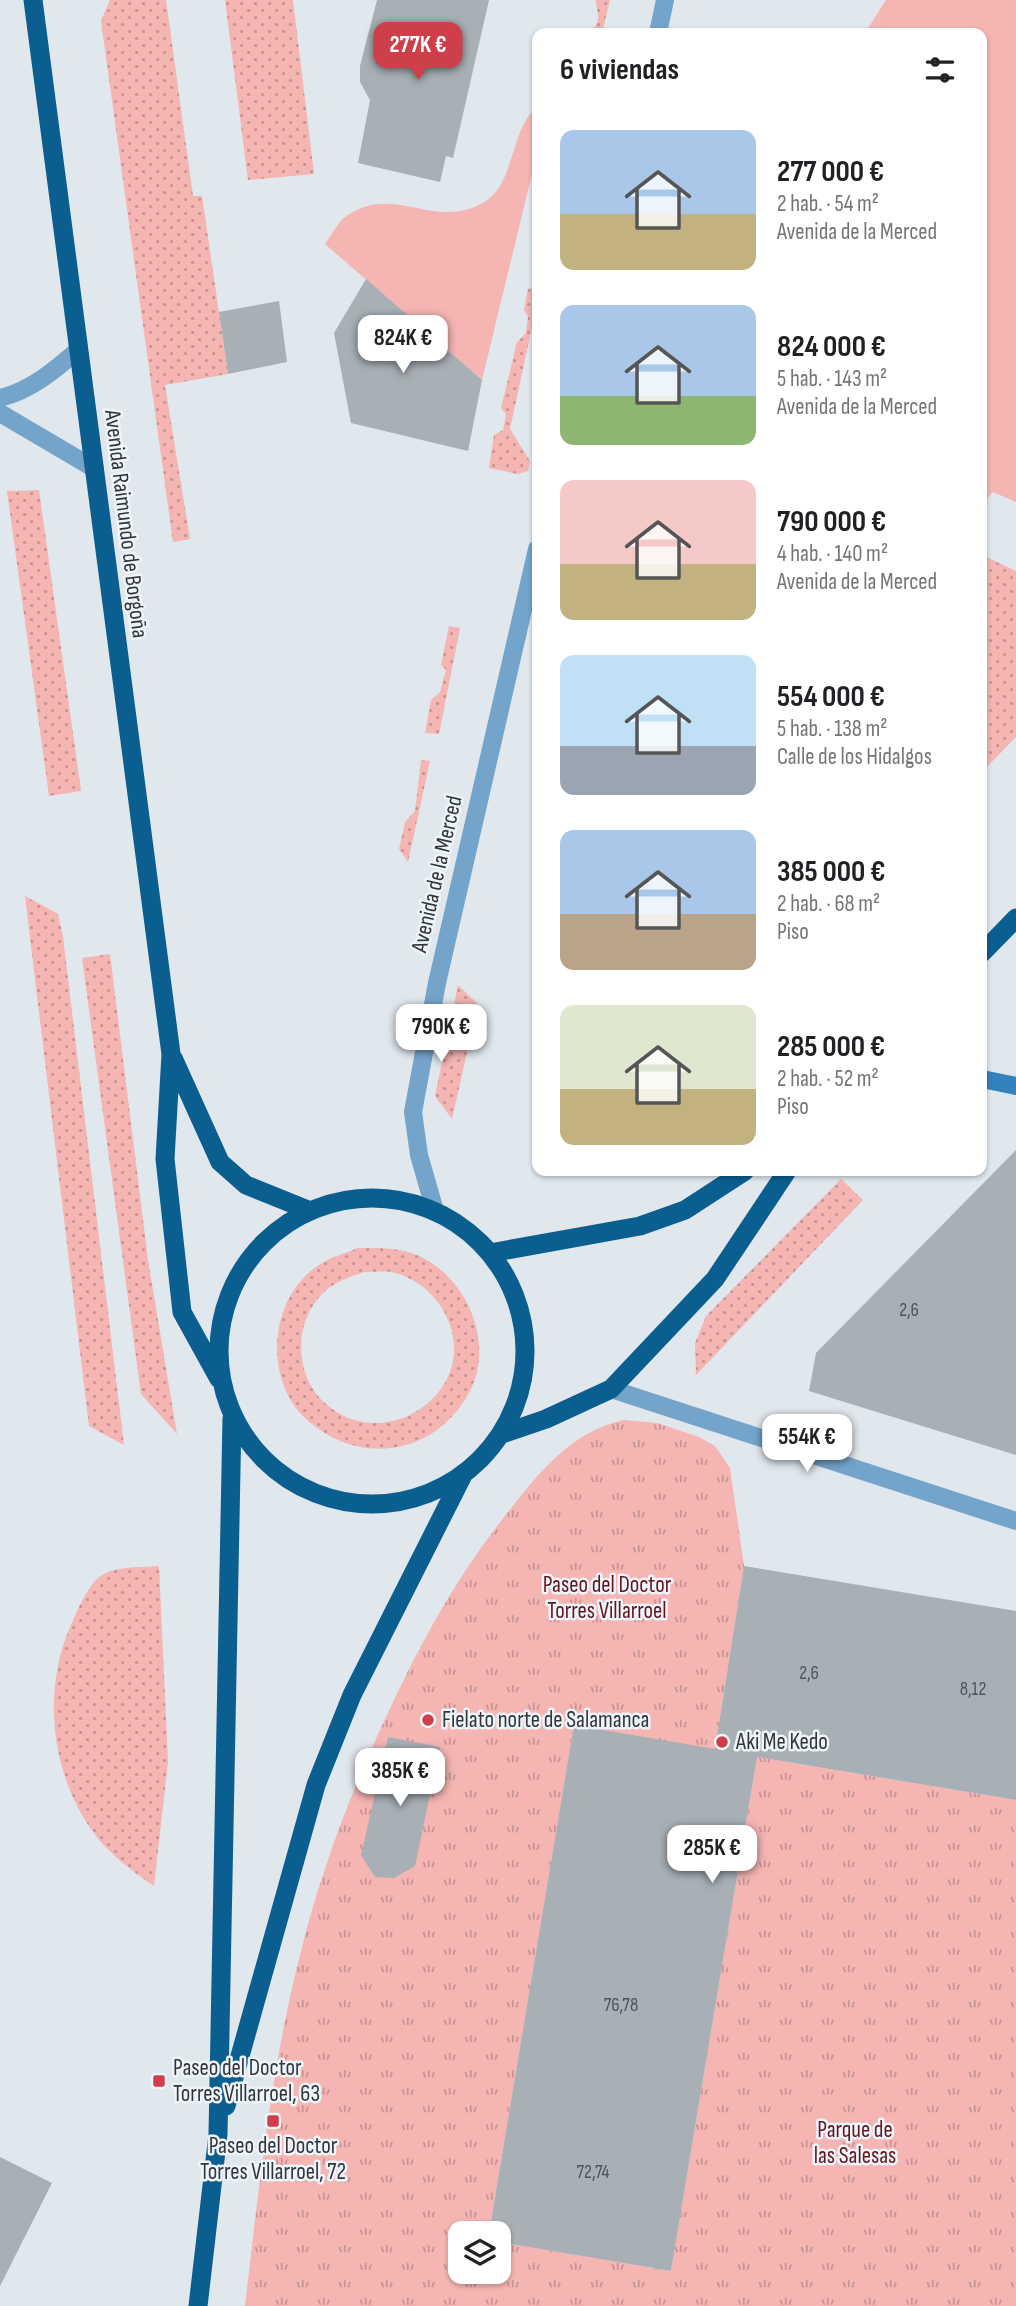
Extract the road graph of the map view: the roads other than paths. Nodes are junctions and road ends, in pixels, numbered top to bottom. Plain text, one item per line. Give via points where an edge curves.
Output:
1 (33, 0) edge
2 (665, 0) edge
3 (659, 28) edge
4 (78, 350) junction
5 (0, 398) edge
6 (0, 413) edge
7 (95, 469) junction
8 (532, 572) edge
9 (1016, 918) edge
10 (987, 948) edge
11 (171, 1054) junction
12 (987, 1080) edge
13 (1016, 1086) edge
14 (737, 1176) edge
15 (784, 1176) edge
16 (308, 1210) junction
17 (435, 1211) junction
18 (490, 1253) junction
19 (219, 1379) junction
20 (611, 1389) junction
21 (232, 1418) junction
22 (502, 1434) junction
23 (463, 1475) junction
24 (1016, 1521) edge
25 (218, 2134) junction
26 (198, 2306) edge

1 - 4 highway, Avenida Raimundo de Borgoña
2 - 3 street
4 - 5 street via 48,375
4 - 7 highway, Avenida Raimundo de Borgoña
6 - 7 street
7 - 11 highway, Avenida Raimundo de Borgoña
8 - 17 street, Avenida de la Merced via 437,983 413,1112
9 - 10 highway
11 - 16 highway, Avenida Raimundo de Borgoña via 219,1162 246,1185
11 - 19 highway, Avenida Raimundo de Borgoña via 164,1159 182,1312
12 - 13 main road
14 - 18 highway via 685,1210 640,1226
15 - 20 highway via 715,1279
16 - 17 highway via 347,1199 391,1198
16 - 19 highway via 266,1238 237,1275 220,1316
17 - 18 highway via 453,1220
18 - 22 highway via 515,1293 526,1342 522,1388
19 - 21 highway
20 - 22 highway
20 - 24 street
21 - 23 highway via 271,1469 332,1500 397,1503 426,1495
21 - 25 highway
22 - 23 highway
23 - 25 highway via 352,1695 316,1785
25 - 26 highway

